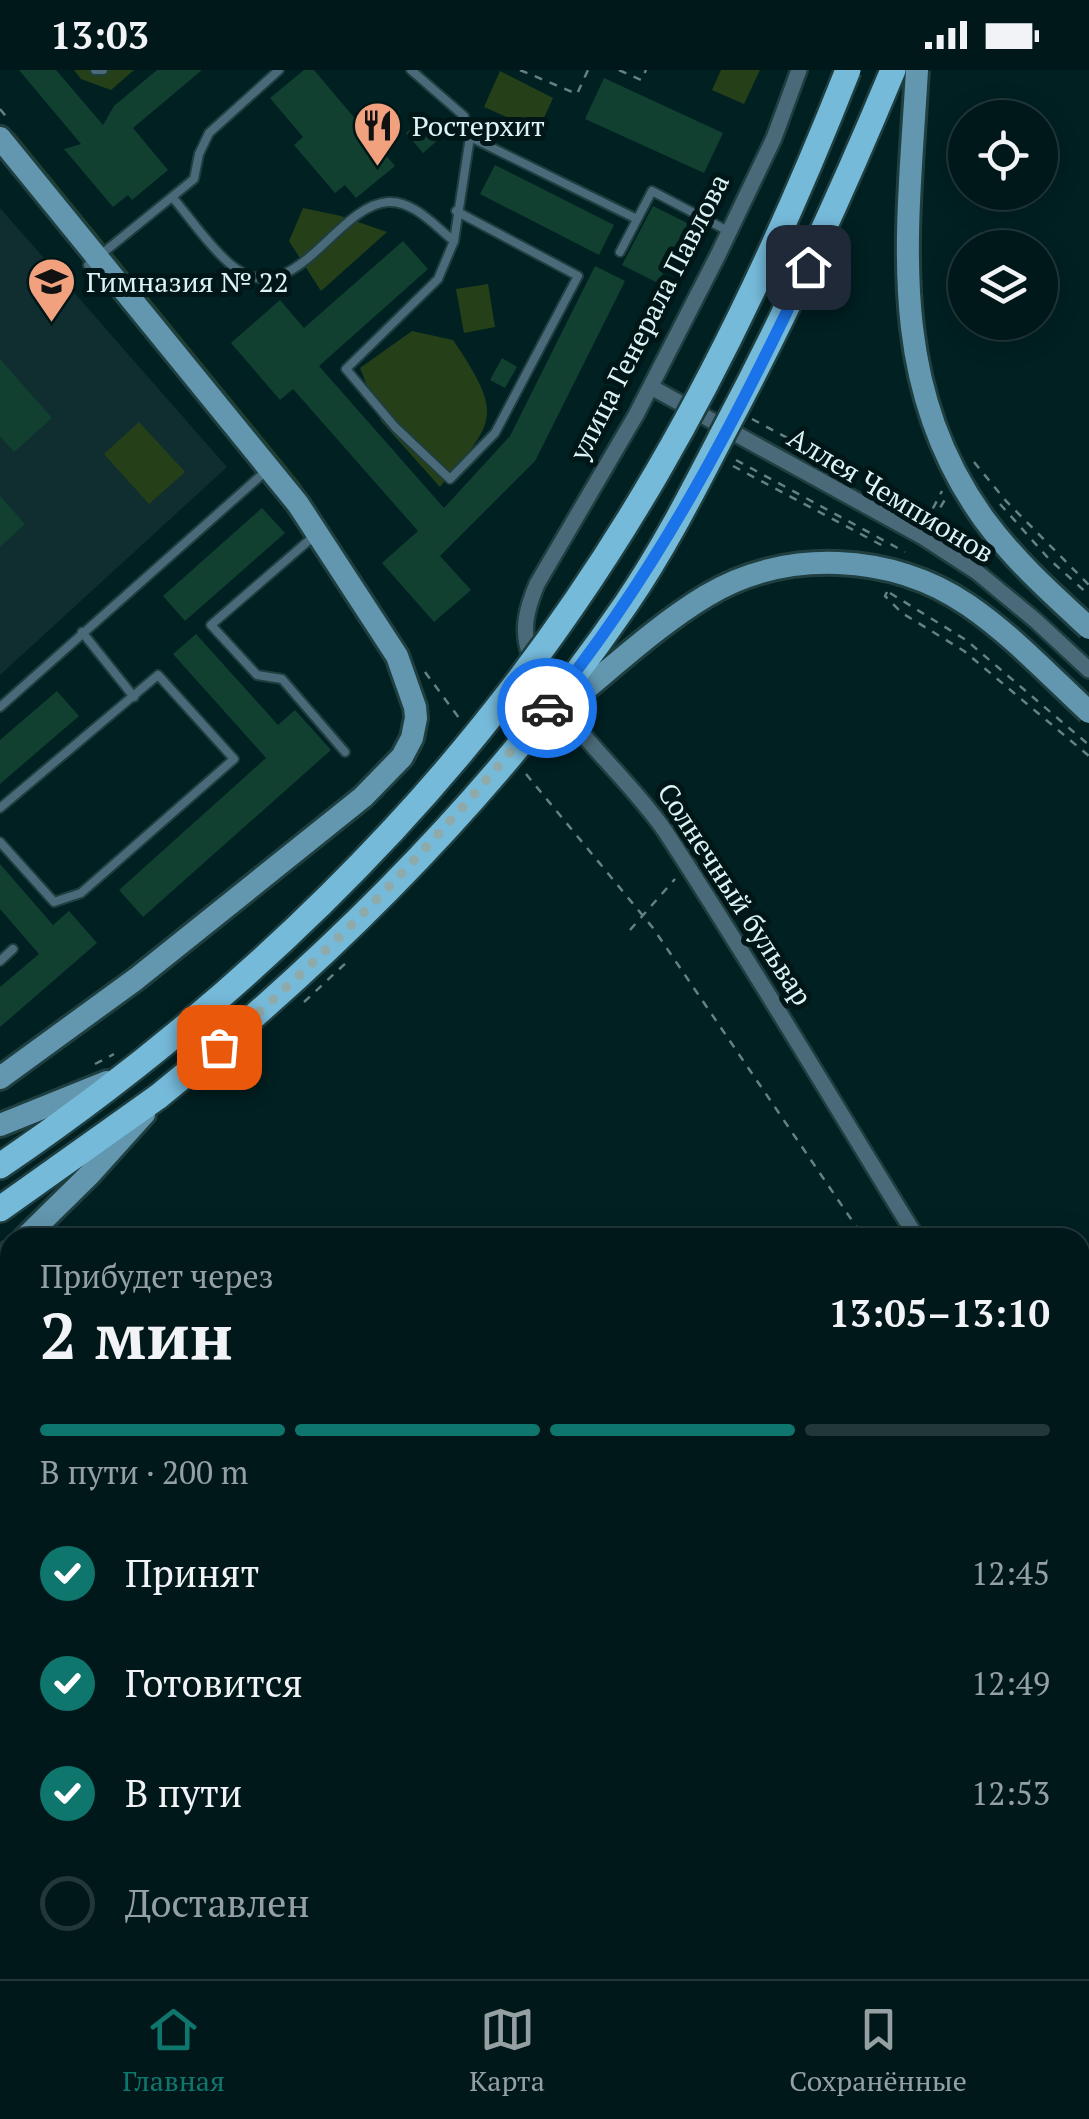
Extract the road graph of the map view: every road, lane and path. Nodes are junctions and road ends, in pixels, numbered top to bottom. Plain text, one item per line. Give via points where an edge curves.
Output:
1 (95, 70) edge
2 (103, 70) edge
3 (279, 70) edge
4 (410, 70) edge
5 (520, 70) edge
6 (588, 70) edge
7 (619, 70) edge
8 (646, 70) edge
9 (799, 70) edge
10 (848, 70) edge
11 (893, 70) edge
12 (918, 70) edge
13 (470, 137) junction
14 (0, 138) edge
15 (173, 198) junction
16 (456, 212) junction
17 (637, 219) junction
18 (729, 231) junction
19 (454, 241) junction
20 (620, 252) dead end
21 (92, 262) junction
22 (650, 387) junction
23 (740, 412) dead end
24 (737, 460) dead end
25 (269, 468) junction
26 (964, 470) dead end
27 (943, 490) dead end
28 (318, 533) junction
29 (912, 556) dead end
30 (1049, 559) dead end
31 (537, 584) joint
32 (1089, 586) edge
33 (1089, 595) edge
34 (1089, 628) edge
35 (82, 632) junction
36 (422, 667) dead end
37 (1089, 670) edge
38 (134, 696) junction
39 (0, 707) edge
40 (1089, 712) edge
41 (468, 727) dead end
42 (524, 736) junction
43 (345, 752) dead end
44 (520, 768) dead end
45 (0, 808) edge
46 (0, 842) edge
47 (689, 870) junction
48 (643, 916) junction
49 (630, 930) dead end
50 (13, 949) dead end
51 (0, 961) edge
52 (129, 1073) junction
53 (0, 1078) edge
54 (159, 1096) junction
55 (0, 1125) edge
56 (0, 1166) edge
57 (0, 1209) edge
58 (35, 1228) edge
59 (857, 1228) edge
60 (912, 1228) edge

1 - 2 lane
3 - 15 lane via 209,132 194,180
4 - 13 lane via 464,116
5 - 6 path via 577,94
7 - 8 path via 641,80
9 - 18 street, улица Генерала Павлова
10 - 52 main road, bridge via 740,322 649,489 558,630 482,730 356,869 221,998
11 - 42 main road, bridge via 778,330 674,526 618,616
12 - 34 main road, bridge via 908,290 926,402 952,467 983,517
13 - 16 lane
13 - 17 lane
14 - 21 main road
15 - 19 lane via 229,264 247,275 272,278 294,269 371,206 390,201 407,205
15 - 21 lane
16 - 19 lane
16 - 19 lane via 578,276 496,433 450,479 346,368 438,278
17 - 18 lane via 652,191
17 - 20 lane
18 - 22 street, улица Генерала Павлова
21 - 25 main road
22 - 31 street, улица Генерала Павлова
22 - 37 street, Аллея Чемпионов via 923,537 992,584
23 - 27 path via 930,514
24 - 29 path
25 - 28 main road
25 - 35 lane
26 - 32 path via 975,460
28 - 43 lane via 211,625 258,675 282,678
28 - 53 main road via 396,656 415,706 402,757 363,797 136,979
30 - 33 path
31 - 47 street, Солнечный бульвар via 524,627 530,655
35 - 38 lane
35 - 39 lane
36 - 41 path
38 - 45 lane
38 - 46 lane via 158,675 234,759 82,893 54,902
40 - 42 main road, bridge via 956,597 886,569 818,563 752,576 706,596
42 - 54 main road, bridge via 350,930
44 - 48 path
47 - 48 path
47 - 60 street, Солнечный бульвар
48 - 49 path
48 - 59 path
50 - 51 lane
52 - 55 main road
52 - 56 main road
54 - 57 main road
54 - 58 main road

